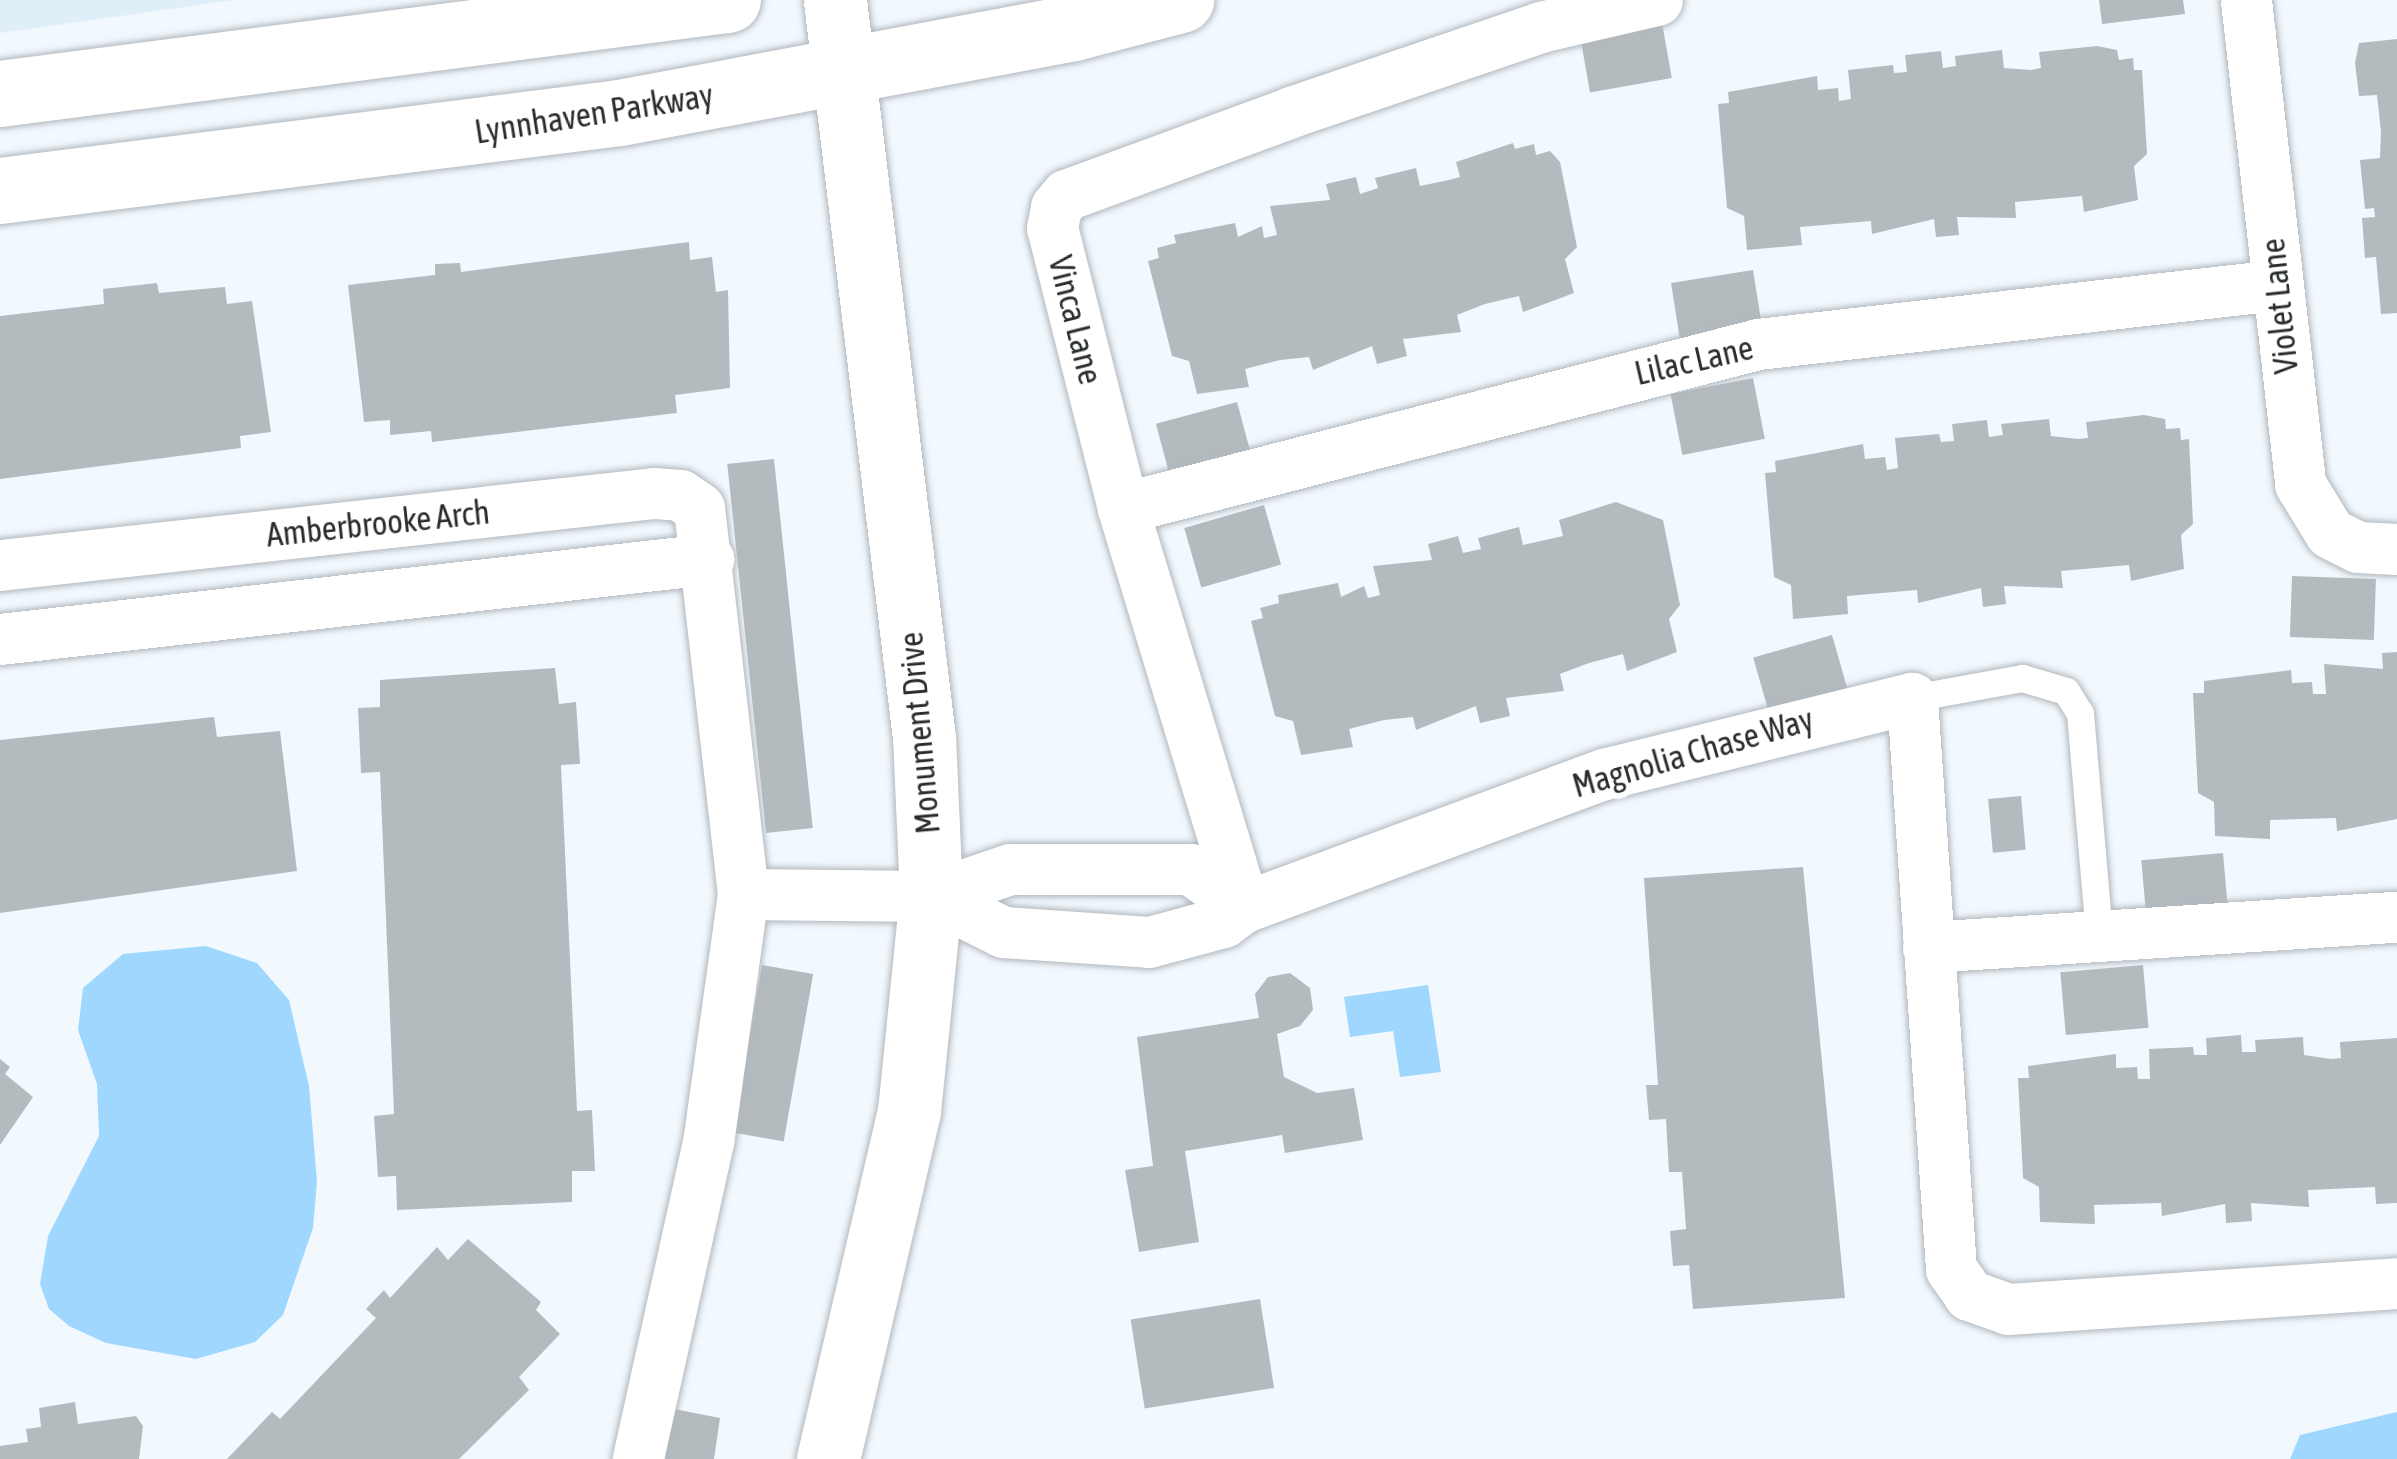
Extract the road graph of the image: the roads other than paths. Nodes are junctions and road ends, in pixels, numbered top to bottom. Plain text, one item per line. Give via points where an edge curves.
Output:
1 (728, 0) edge
2 (835, 0) edge
3 (1181, 0) edge
4 (1657, 0) edge
5 (2246, 0) edge
6 (844, 72) junction
7 (0, 94) edge
8 (0, 191) edge
9 (2278, 285) junction
10 (1123, 508) junction
11 (2397, 549) edge
12 (708, 559) junction
13 (0, 565) edge
14 (0, 639) edge
15 (1912, 698) junction
16 (743, 894) junction
17 (931, 896) junction
18 (1244, 907) junction
19 (2397, 917) edge
20 (2099, 937) junction
21 (1928, 947) junction
22 (2397, 1283) edge
23 (638, 1459) edge
24 (828, 1459) edge

1 - 7 main road
2 - 6 street, Monument Drive
3 - 6 main road, Lynnhaven Parkway
4 - 10 street, Vinca Lane via 1540,27 1066,195 1052,228
5 - 9 street, Violet Lane
6 - 8 main road, Lynnhaven Parkway via 620,113
6 - 17 street, Monument Drive via 925,738
9 - 10 street, Lilac Lane via 1758,344
9 - 11 street, Violet Lane via 2309,509 2358,547
10 - 18 street, Vinca Lane
12 - 13 street, Amberbrooke Arch via 699,508 654,494
12 - 14 street
12 - 16 street, Amberbrooke Arch
15 - 18 street, Magnolia Chase Way via 1604,774
15 - 20 lane via 2022,677 2066,691 2080,713
15 - 21 street
16 - 17 street
16 - 23 street, Amberbrooke Arch via 708,1142
17 - 18 street, Magnolia Chase Way via 1003,932 1149,942 1223,922
17 - 18 street via 1010,869 1190,869
17 - 24 street, Monument Drive via 909,1112
19 - 20 street
20 - 21 street
21 - 22 street via 1951,1269 1969,1295 2008,1309

